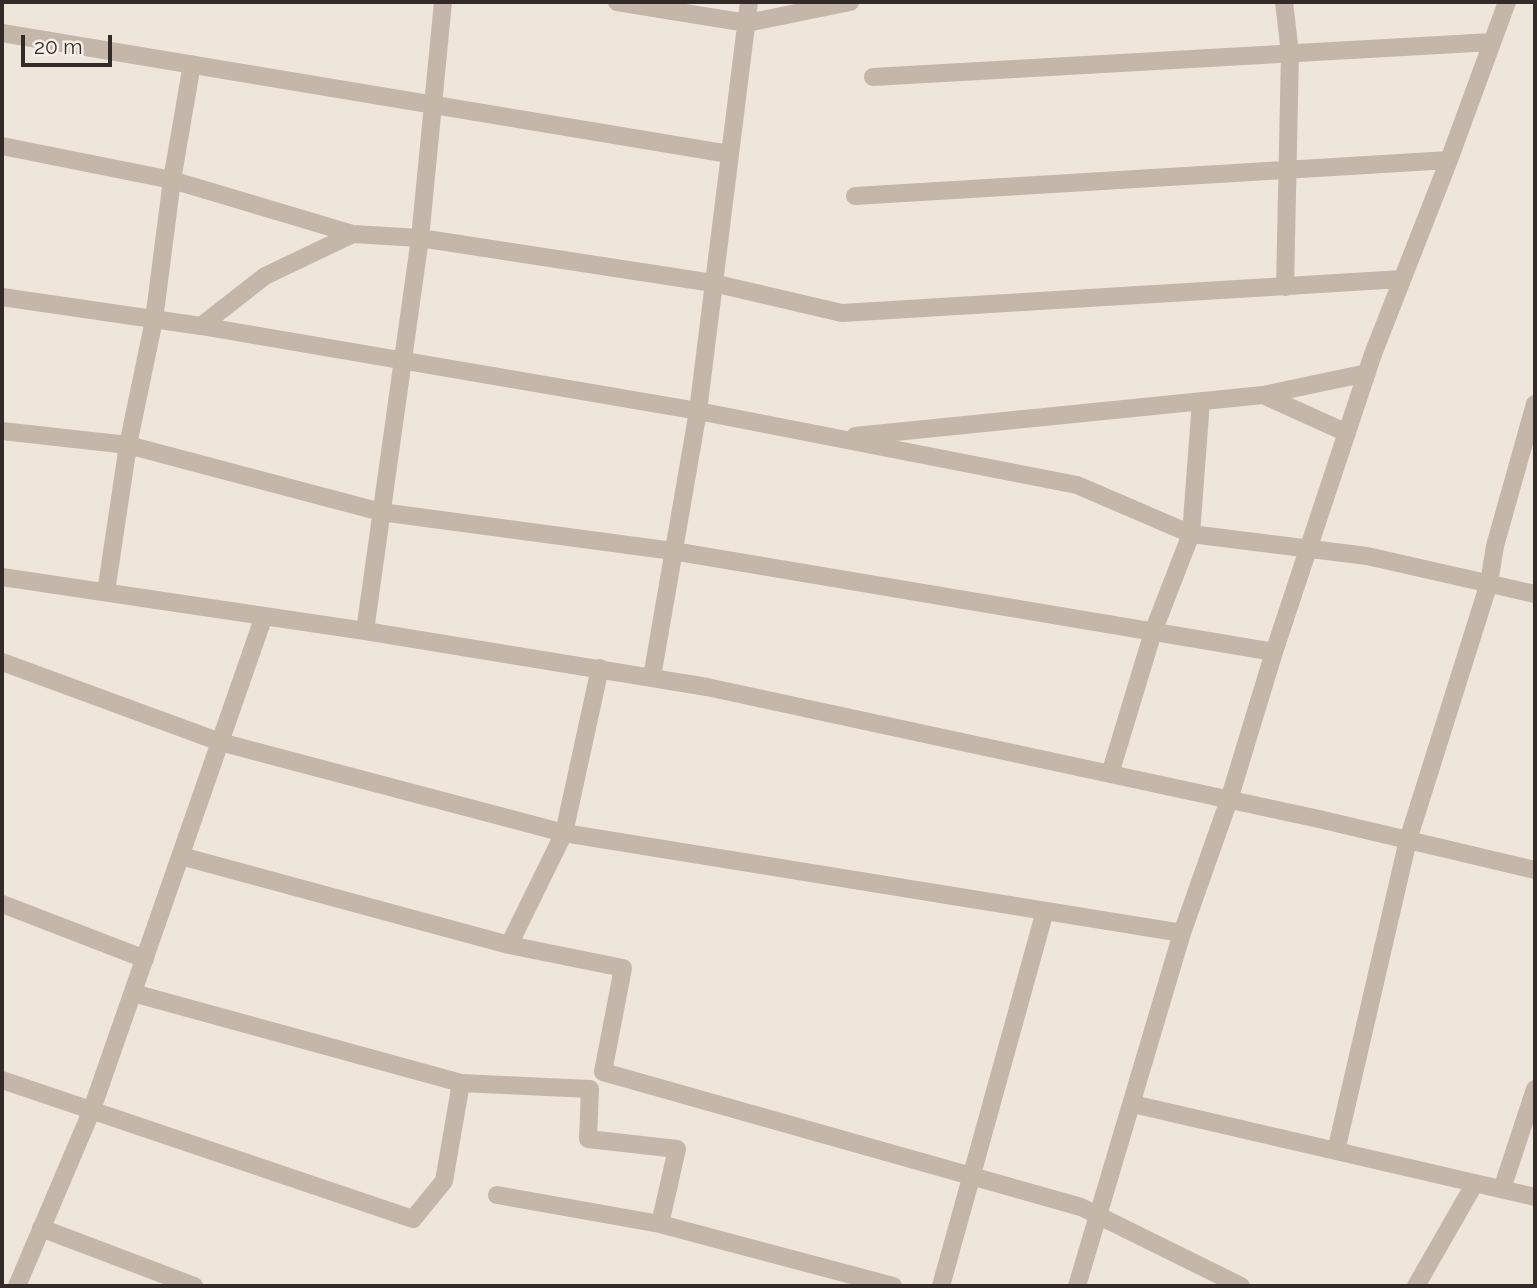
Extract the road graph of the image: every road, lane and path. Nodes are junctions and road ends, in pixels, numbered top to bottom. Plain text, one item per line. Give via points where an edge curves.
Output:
1 (443, 2) edge
2 (617, 2) edge
3 (749, 2) edge
4 (850, 2) edge
5 (1284, 2) edge
6 (1507, 2) edge
7 (747, 23) junction
8 (2, 33) edge
9 (1492, 42) junction
10 (1290, 54) junction
11 (192, 64) junction
12 (873, 77) dead end
13 (434, 103) junction
14 (2, 146) edge
15 (729, 154) junction
16 (1449, 160) junction
17 (1289, 170) junction
18 (172, 180) junction
19 (855, 196) dead end
20 (353, 234) junction
21 (420, 238) junction
22 (1402, 279) junction
23 (713, 283) junction
24 (1285, 287) junction
25 (2, 297) edge
26 (154, 320) junction
27 (201, 326) junction
28 (403, 361) junction
29 (1367, 373) junction
30 (1263, 395) junction
31 (1201, 401) junction
32 (1535, 404) edge
33 (698, 411) junction
34 (2, 431) edge
35 (1347, 433) junction
36 (834, 438) junction
37 (128, 445) junction
38 (381, 512) junction
39 (1191, 534) junction
40 (1309, 549) junction
41 (673, 551) junction
42 (2, 576) edge
43 (1489, 583) junction
44 (106, 592) junction
45 (1535, 594) edge
46 (264, 616) junction
47 (365, 631) junction
48 (1153, 632) junction
49 (1273, 653) junction
50 (2, 662) edge
51 (600, 668) junction
52 (652, 677) junction
53 (220, 742) junction
54 (1110, 774) junction
55 (1229, 800) junction
56 (564, 833) junction
57 (1408, 840) junction
58 (181, 856) junction
59 (1535, 870) edge
60 (2, 904) edge
61 (1045, 911) junction
62 (1182, 933) junction
63 (509, 945) junction
64 (145, 959) junction
65 (133, 993) junction
66 (2, 1080) edge
67 (461, 1083) junction
68 (1535, 1089) edge
69 (1133, 1104) junction
70 (91, 1112) junction
71 (1336, 1151) junction
72 (971, 1176) junction
73 (1475, 1183) junction
74 (1502, 1189) junction
75 (497, 1195) dead end
76 (1535, 1197) edge
77 (1097, 1215) junction
78 (660, 1224) junction
79 (41, 1228) junction
80 (17, 1286) edge
81 (194, 1286) edge
82 (893, 1286) edge
83 (941, 1286) edge
84 (1077, 1286) edge
85 (1241, 1286) edge
86 (1416, 1286) edge

1 - 13 street
2 - 7 street
3 - 7 street
4 - 7 street
5 - 10 street
6 - 9 street
7 - 15 street
8 - 11 street
9 - 10 street
9 - 16 street
10 - 12 street
10 - 17 street
11 - 13 street
11 - 18 street
13 - 15 street
13 - 21 street
14 - 18 street
15 - 23 street
16 - 17 street
16 - 22 street
17 - 19 street
17 - 24 street
18 - 20 street
18 - 26 street
20 - 21 street
20 - 27 street via 265,276
21 - 23 street
21 - 28 street
22 - 24 street
22 - 29 street
23 - 24 street via 842,313
23 - 33 street
25 - 26 street
26 - 27 street
26 - 37 street
27 - 28 street
28 - 33 street
28 - 38 street
29 - 30 street
29 - 35 street
30 - 31 street
30 - 35 street
31 - 36 street
31 - 39 street
32 - 43 street
33 - 36 street
33 - 41 street
34 - 37 street
35 - 40 street
36 - 39 street via 1077,485
37 - 38 street
37 - 44 street
38 - 41 street
38 - 47 street
39 - 40 street
39 - 48 street
40 - 43 street via 1367,556
40 - 49 street
41 - 48 street
41 - 52 street
42 - 44 street
43 - 45 street
43 - 57 street
44 - 46 street
46 - 47 street
46 - 53 street
47 - 51 street
48 - 49 street
48 - 54 street
49 - 55 street
50 - 53 street
51 - 52 street
51 - 56 street
52 - 54 street
53 - 56 street
53 - 58 street
54 - 55 street
55 - 57 street
55 - 62 street
56 - 61 street
56 - 63 street
57 - 59 street
57 - 71 street
58 - 63 street
58 - 64 street
60 - 64 street
61 - 62 street
61 - 72 street
62 - 69 street
63 - 72 street via 623,968 603,1072
64 - 65 street
65 - 67 street
65 - 70 street
66 - 70 street
67 - 70 street via 444,1181 412,1219
67 - 78 street via 590,1089 588,1139 677,1149
68 - 74 street
69 - 71 street
69 - 77 street
70 - 79 street
71 - 73 street
72 - 77 street
72 - 83 street
73 - 74 street
73 - 86 street
74 - 76 street
75 - 78 street
77 - 84 street
77 - 85 street
78 - 82 street
79 - 80 street
79 - 81 street

